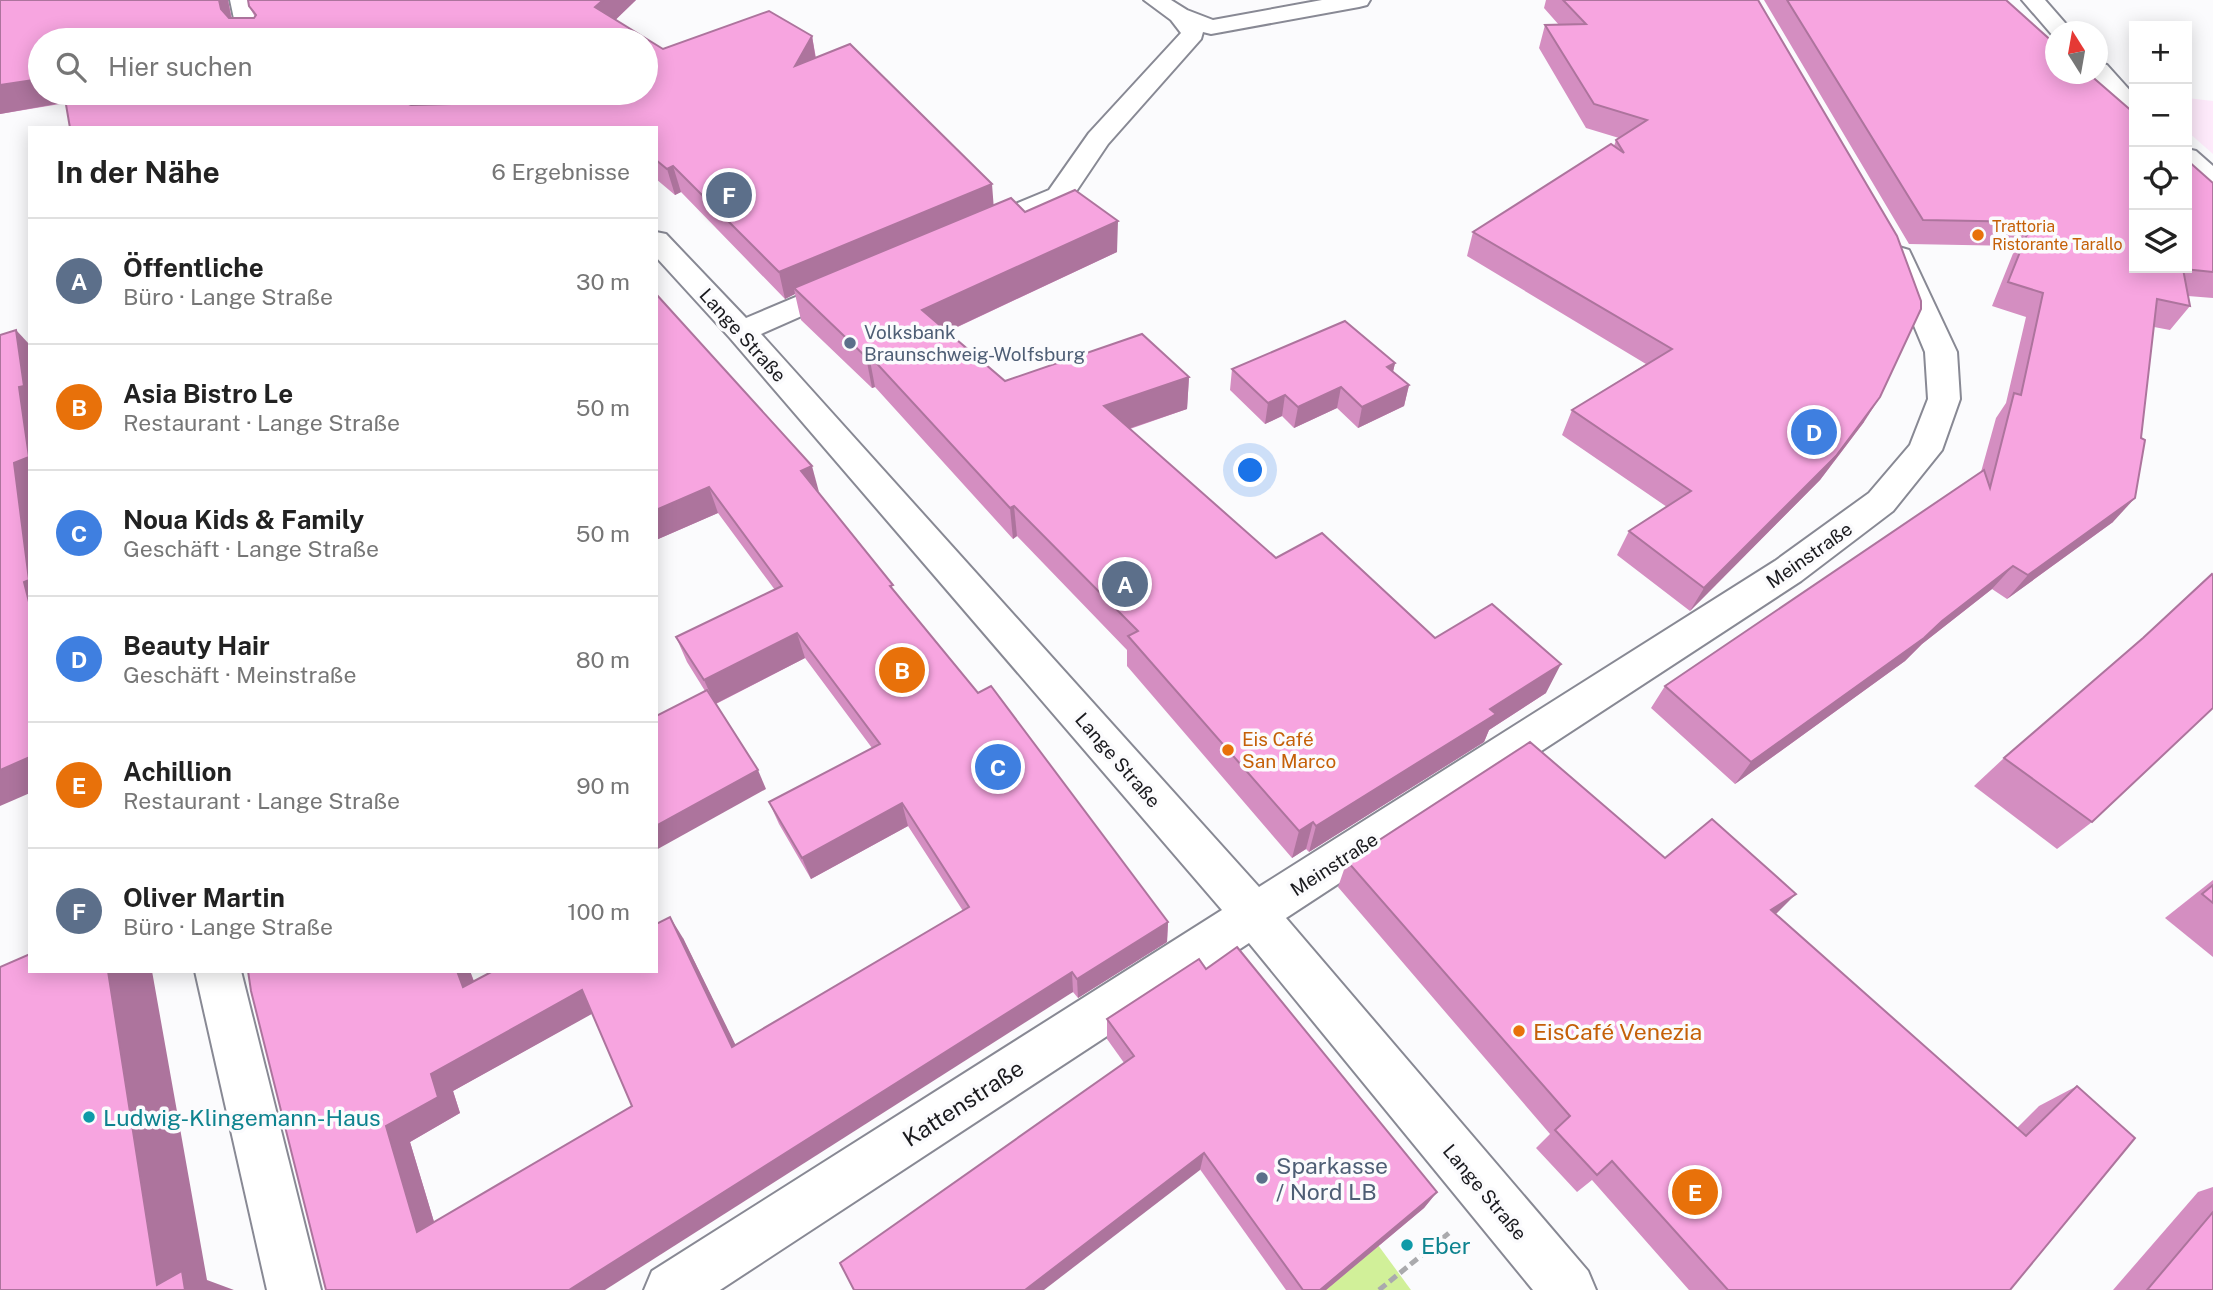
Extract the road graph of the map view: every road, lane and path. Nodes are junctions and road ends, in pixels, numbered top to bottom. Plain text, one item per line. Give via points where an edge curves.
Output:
1 (241, 0) edge
2 (1155, 0) edge
3 (1359, 0) edge
4 (2033, 0) edge
5 (1179, 15) junction
6 (2052, 21) edge
7 (248, 28) edge
8 (2108, 81) edge
9 (2129, 104) edge
10 (2192, 161) edge
11 (2213, 180) edge
12 (1880, 224) edge
13 (957, 239) edge
14 (658, 242) edge
15 (868, 277) edge
16 (741, 331) junction
17 (1255, 915) junction
18 (218, 973) edge
19 (1490, 1199) junction
20 (294, 1290) edge
21 (671, 1290) edge
22 (1379, 1290) edge
23 (1569, 1290) edge

1 - 7 street
2 - 5 street
3 - 5 street via 1211,27
4 - 6 street
5 - 13 street via 1193,34 1098,139 1059,196
8 - 9 street
10 - 11 street
12 - 17 street, Meinstraße via 1907,271 1941,352 1944,399 1925,450 1881,502 1787,571
14 - 16 street, Lange Straße
15 - 16 street
16 - 17 street, Lange Straße
17 - 19 street, Lange Straße
17 - 21 street, Kattenstraße
18 - 20 street
19 - 22 path
19 - 23 street, Lange Straße

